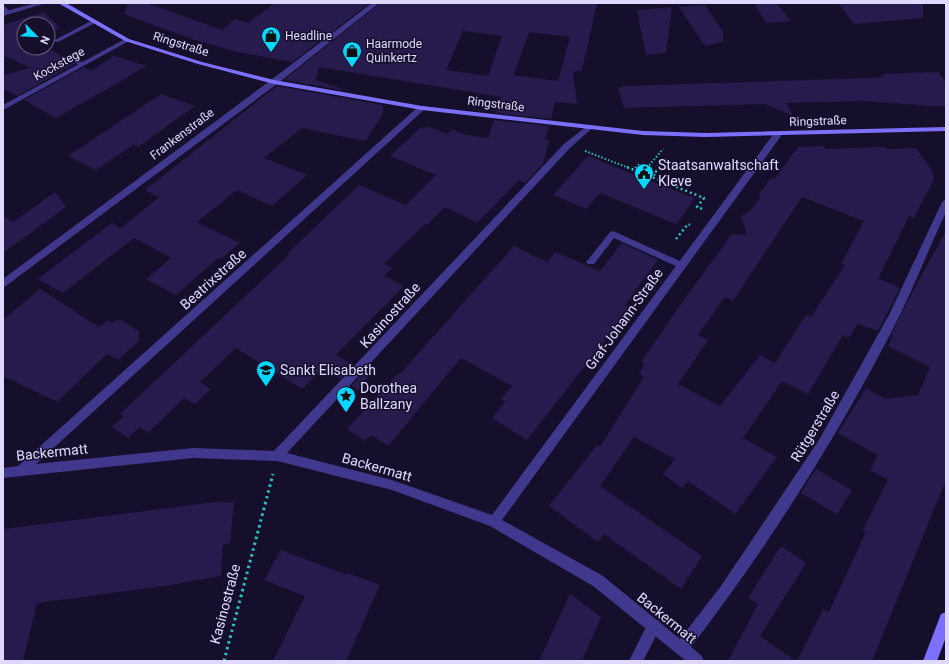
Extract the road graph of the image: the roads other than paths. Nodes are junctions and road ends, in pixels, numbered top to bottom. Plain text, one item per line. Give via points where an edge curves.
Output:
1 (43, 3) edge
2 (61, 3) edge
3 (376, 3) edge
4 (3, 7) edge
5 (5, 14) edge
6 (93, 22) junction
7 (127, 40) junction
8 (56, 41) dead end
9 (79, 52) dead end
10 (81, 64) junction
11 (274, 82) junction
12 (3, 108) edge
13 (422, 108) junction
14 (587, 128) junction
15 (946, 129) edge
16 (778, 134) junction
17 (946, 202) edge
18 (591, 262) dead end
19 (681, 265) junction
20 (3, 284) edge
21 (277, 456) junction
22 (22, 470) junction
23 (3, 473) edge
24 (494, 522) junction
25 (946, 619) edge
26 (654, 626) junction
27 (682, 648) junction
28 (636, 661) edge
29 (697, 661) edge
30 (930, 661) edge

1 - 5 street
2 - 6 main road, Ringstraße
3 - 11 street, Frankenstraße
4 - 5 street
6 - 7 main road, Ringstraße
6 - 8 street
7 - 10 street, Kockstege
7 - 11 main road, Ringstraße via 200,63
9 - 10 street via 70,58
10 - 12 street, Kockstege
11 - 13 main road, Ringstraße
11 - 20 street, Frankenstraße
13 - 14 main road, Ringstraße
13 - 22 street, Beatrixstraße
14 - 16 main road, Ringstraße via 676,134
14 - 21 street, Kasinostraße via 567,146
15 - 16 main road, Ringstraße
16 - 19 street, Graf-Johann-Straße
17 - 27 street, Rütgerstraße via 894,316 824,444 726,591
18 - 19 street via 613,234
19 - 24 street, Graf-Johann-Straße
21 - 22 street, Backermatt via 193,453
21 - 24 street, Backermatt via 392,485
22 - 23 street, Backermatt
24 - 26 street, Backermatt via 598,581
25 - 30 main road
26 - 27 street, Backermatt
26 - 28 street
27 - 29 street, Backermatt

